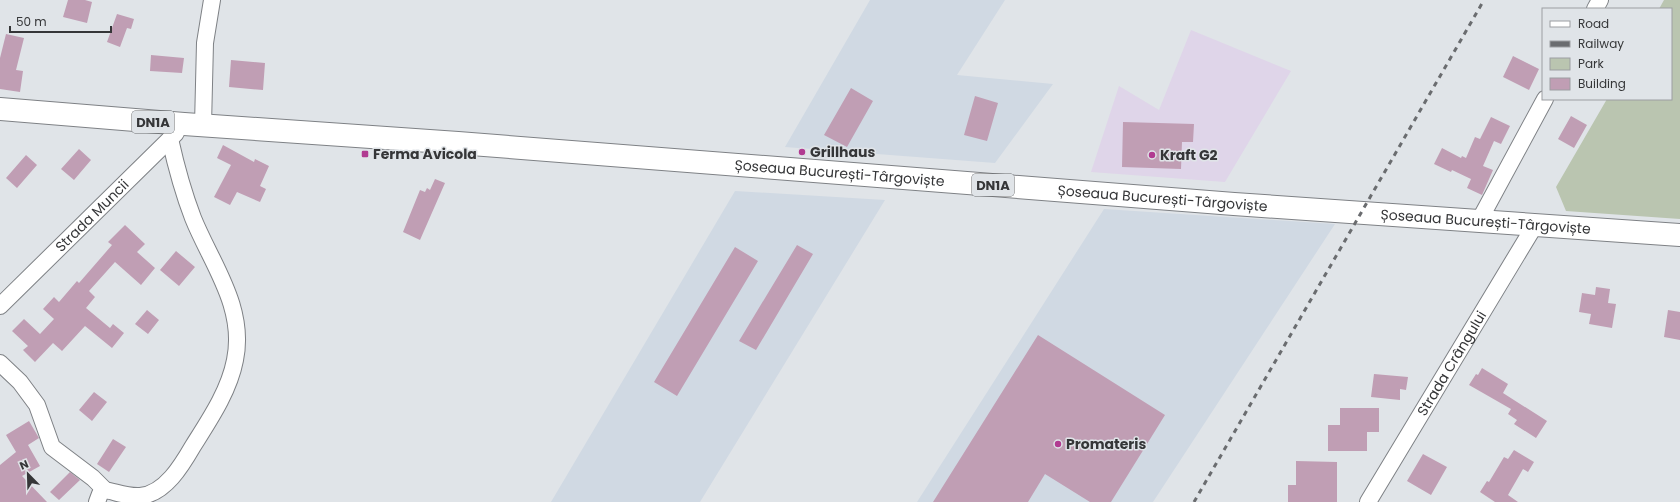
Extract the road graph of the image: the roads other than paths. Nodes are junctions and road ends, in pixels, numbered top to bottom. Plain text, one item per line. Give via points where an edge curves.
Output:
1 (212, 0) edge
2 (1544, 100) edge
3 (0, 109) edge
4 (186, 130) junction
5 (1479, 221) junction
6 (1535, 225) junction
7 (1680, 235) edge
8 (0, 306) edge
9 (0, 363) edge
10 (101, 496) edge
11 (1368, 502) edge

1 - 4 street
2 - 5 street
3 - 4 main road, Șoseaua București-Târgoviște / DN1A
4 - 5 main road, Șoseaua București-Târgoviște / DN1A via 450,143
4 - 8 street, Strada Muncii
4 - 10 street via 175,162 192,216 222,276 233,306 237,331 235,359 229,381 215,411 185,460 168,481 149,495
5 - 6 main road, Șoseaua București-Târgoviște / DN1A
6 - 7 main road, Șoseaua București-Târgoviște / DN1A
6 - 11 street, Strada Crângului
9 - 10 street via 20,382 37,405 52,447 93,478

